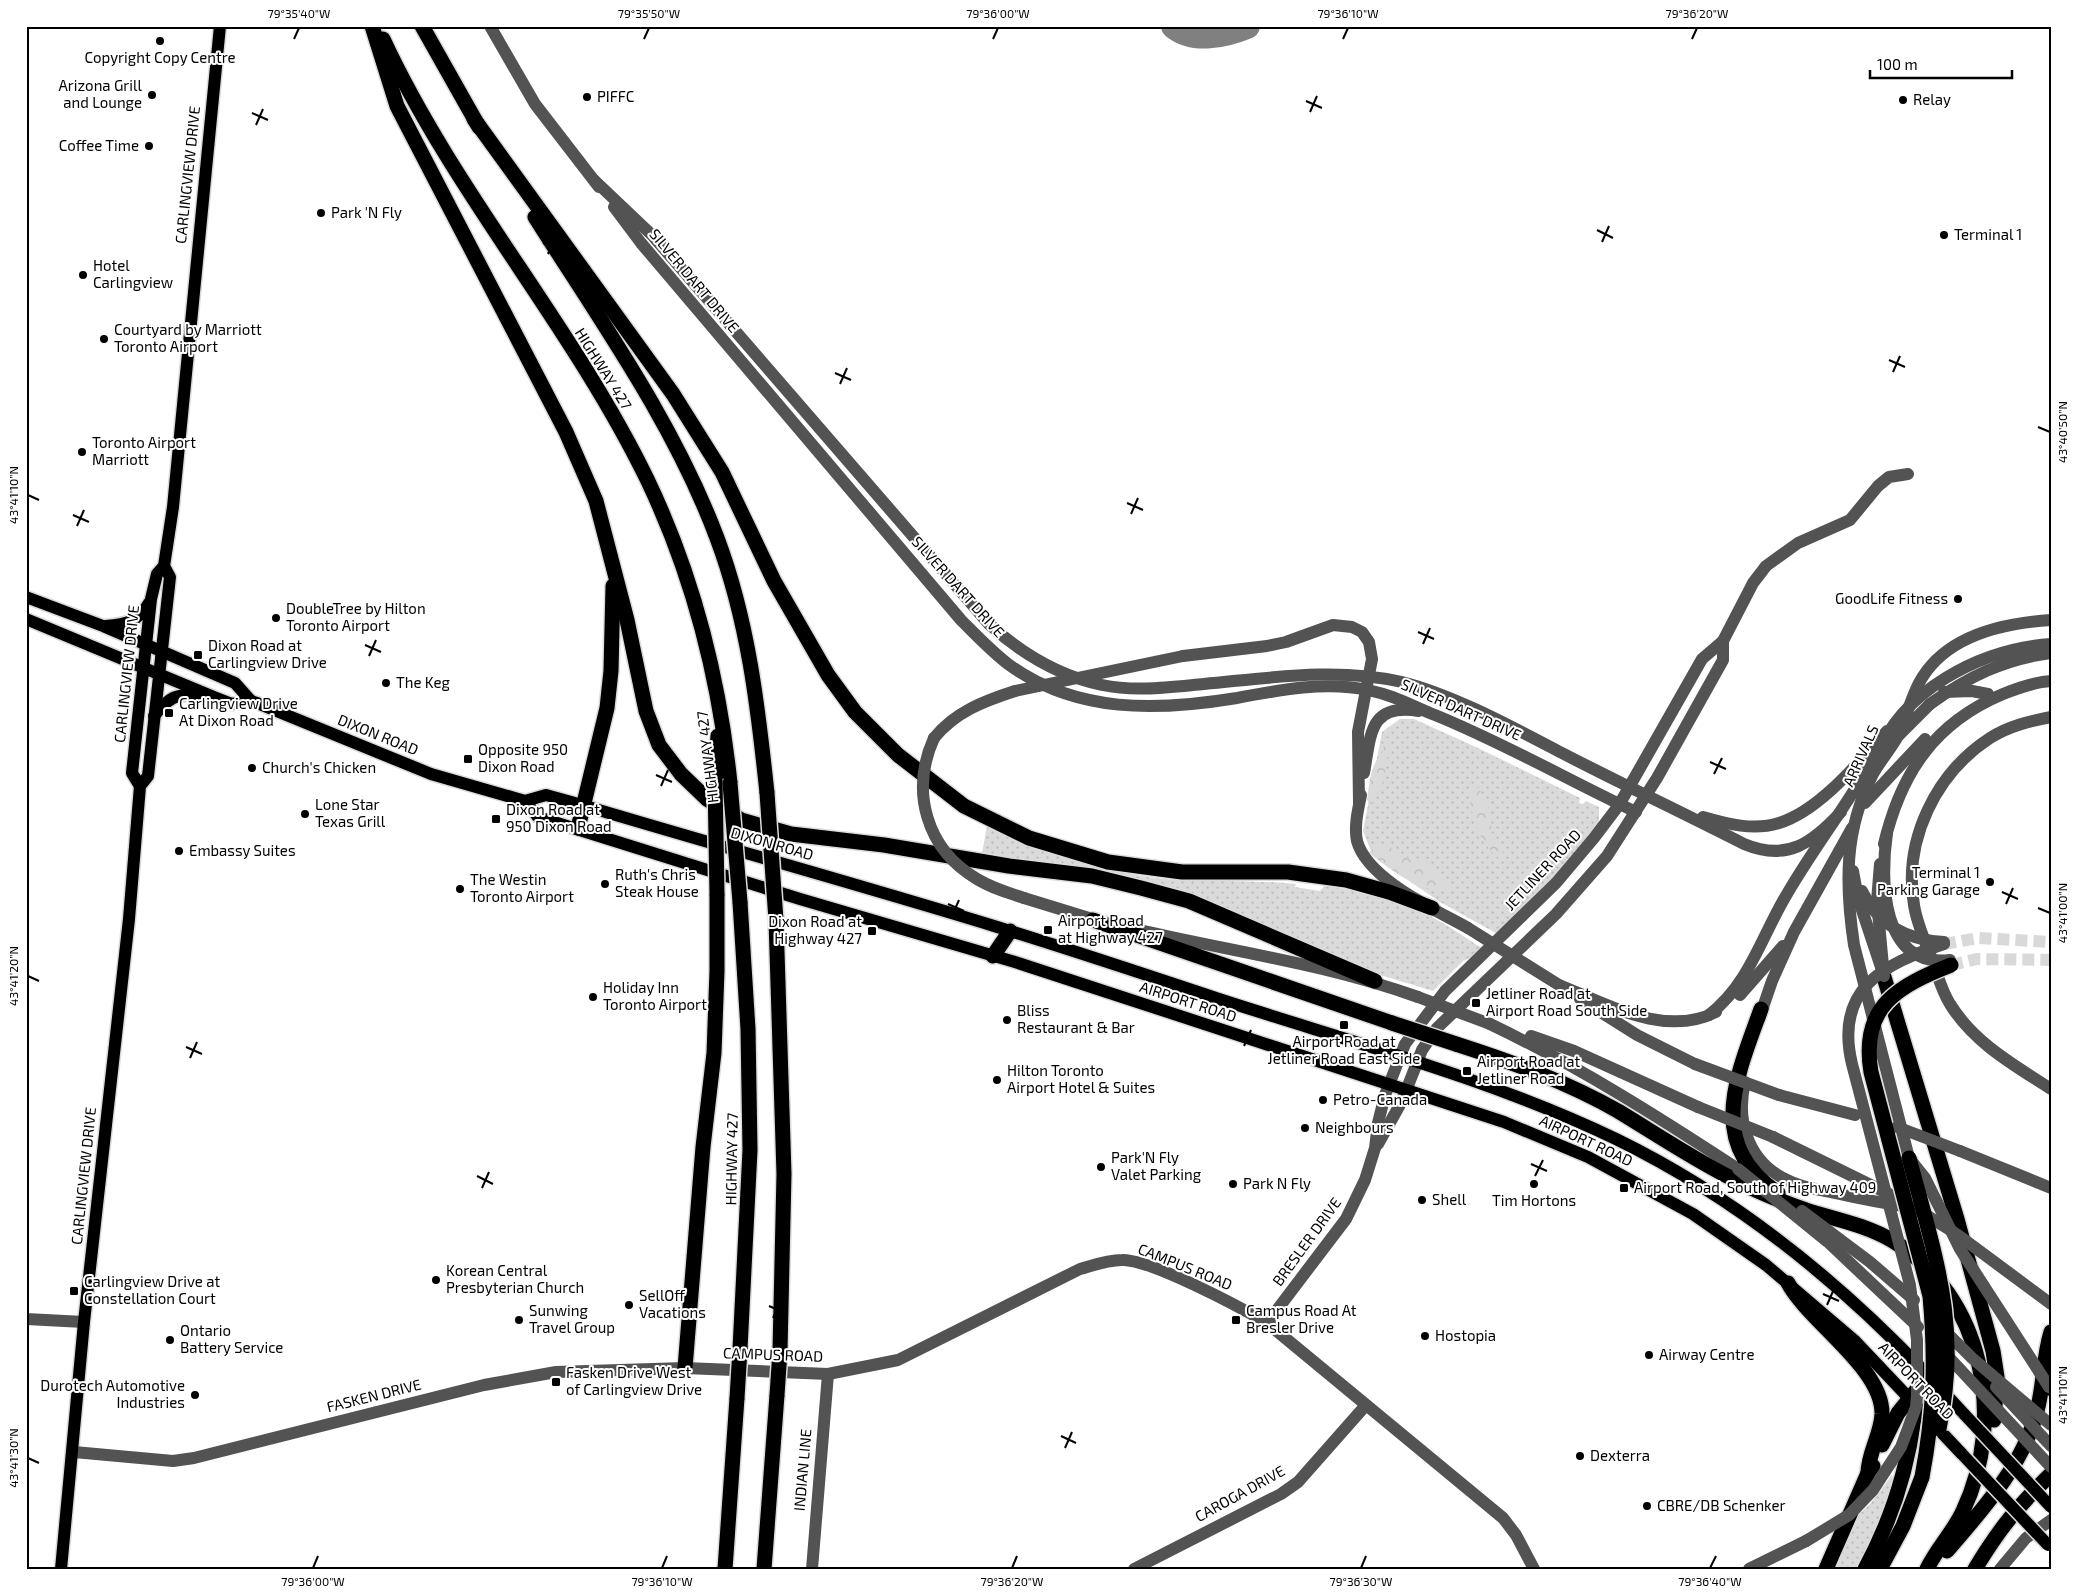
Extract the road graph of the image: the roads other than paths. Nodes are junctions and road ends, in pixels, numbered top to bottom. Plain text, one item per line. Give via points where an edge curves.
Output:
1 (220, 26) edge
2 (372, 26) edge
3 (377, 26) edge
4 (422, 26) edge
5 (490, 26) edge
6 (474, 119) junction
7 (594, 180) junction
8 (831, 442) junction
9 (818, 452) junction
10 (1908, 474) dead end
11 (164, 566) junction
12 (614, 574) junction
13 (26, 597) edge
14 (152, 598) junction
15 (26, 619) edge
16 (2051, 620) edge
17 (103, 626) junction
18 (1723, 641) junction
19 (146, 645) junction
20 (2051, 645) edge
21 (162, 652) junction
22 (2051, 653) edge
23 (144, 667) junction
24 (159, 674) junction
25 (1369, 675) junction
26 (2051, 679) edge
27 (1366, 690) junction
28 (1988, 694) junction
29 (1922, 696) junction
30 (214, 697) junction
31 (250, 701) junction
32 (720, 705) junction
33 (1430, 713) junction
34 (154, 716) junction
35 (2051, 717) edge
36 (1898, 718) junction
37 (1897, 738) junction
38 (1880, 747) junction
39 (140, 786) junction
40 (1629, 788) junction
41 (1646, 795) junction
42 (524, 801) junction
43 (1359, 803) junction
44 (1865, 803) junction
45 (582, 805) junction
46 (1619, 805) junction
47 (1669, 806) junction
48 (1636, 812) junction
49 (1841, 812) junction
50 (1856, 822) junction
51 (578, 828) junction
52 (1887, 833) junction
53 (1573, 865) junction
54 (1589, 877) junction
55 (1432, 908) junction
56 (1093, 920) junction
57 (1010, 931) junction
58 (1794, 932) junction
59 (993, 956) junction
60 (1951, 962) joint
61 (1884, 977) junction
62 (1375, 981) junction
63 (1559, 985) junction
64 (1761, 1009) junction
65 (1710, 1015) junction
66 (1490, 1024) junction
67 (1399, 1057) junction
68 (1417, 1063) junction
69 (1389, 1084) junction
70 (2051, 1089) edge
71 (1407, 1090) junction
72 (1375, 1148) junction
73 (1909, 1158) junction
74 (1738, 1169) junction
75 (2051, 1188) edge
76 (1915, 1208) junction
77 (1812, 1212) junction
78 (1788, 1283) junction
79 (2051, 1304) edge
80 (26, 1320) edge
81 (84, 1322) junction
82 (1268, 1323) junction
83 (2051, 1332) edge
84 (1972, 1358) junction
85 (685, 1368) junction
86 (828, 1374) junction
87 (1928, 1376) junction
88 (2051, 1390) edge
89 (1912, 1402) junction
90 (1366, 1405) junction
91 (2051, 1425) edge
92 (2051, 1446) edge
93 (74, 1452) junction
94 (2051, 1467) edge
95 (1868, 1473) junction
96 (2051, 1474) edge
97 (1922, 1477) junction
98 (2051, 1507) edge
99 (1963, 1512) junction
100 (2051, 1520) edge
101 (2017, 1547) junction
102 (2049, 1547) edge
103 (62, 1569) edge
104 (725, 1569) edge
105 (764, 1569) edge
106 (812, 1569) edge
107 (1134, 1569) edge
108 (1534, 1569) edge
109 (1749, 1569) edge
110 (1826, 1569) edge
111 (1865, 1569) edge
112 (1880, 1569) edge
113 (1927, 1569) edge
114 (1932, 1569) edge
115 (1975, 1569) edge
116 (2000, 1569) edge
117 (2007, 1569) edge

1 - 11 main road, CARLINGVIEW DRIVE
2 - 12 highway via 397,106 566,432 596,501
3 - 32 highway, HIGHWAY 427 via 438,140 596,390 646,478 669,528 694,599
4 - 6 highway, HIGHWAY 427
5 - 7 street, SILVER DART DRIVE via 535,104
6 - 55 highway via 673,394 722,472 774,581 828,675 855,712 898,755 964,806 1029,838 1108,862 1182,872 1288,872 1346,880
6 - 105 highway, HIGHWAY 427, bridge via 673,442 703,502 743,624 767,793 776,920 784,1174 780,1351
7 - 8 street, SILVER DART DRIVE via 653,236
7 - 9 street, SILVER DART DRIVE via 641,243
8 - 9 street
8 - 25 street, SILVER DART DRIVE via 989,624 1027,655 1062,672 1105,686 1130,688 1287,676
9 - 27 street, SILVER DART DRIVE via 961,620 1009,664 1050,688 1118,707 1160,707 1301,688
10 - 18 street, JETLINER ROAD via 1889,477 1850,520 1798,543 1766,566 1753,583
11 - 14 main road, CARLINGVIEW DRIVE via 157,574
11 - 21 main road, CARLINGVIEW DRIVE via 170,577
12 - 45 highway via 607,708
12 - 62 highway via 646,711 659,745 681,774 707,798 741,820 791,834 1092,876 1142,888 1189,902
13 - 17 main road, DIXON ROAD
14 - 17 main road via 139,617 129,623
14 - 19 main road, CARLINGVIEW DRIVE
15 - 23 main road, DIXON ROAD
16 - 37 street, bridge via 2010,624 1973,636 1947,651 1919,683
17 - 19 main road, DIXON ROAD
18 - 40 street, JETLINER ROAD via 1702,659
18 - 41 street, JETLINER ROAD via 1723,660
19 - 21 main road, DIXON ROAD
19 - 23 main road, CARLINGVIEW DRIVE
20 - 29 street via 1983,662
20 - 38 street, ARRIVALS, bridge via 2000,654 1926,689 1900,715
21 - 24 main road, CARLINGVIEW DRIVE
21 - 31 main road, DIXON ROAD via 235,684
22 - 37 street, bridge via 2013,660 1962,681 1930,704
23 - 24 main road, DIXON ROAD
23 - 39 main road, CARLINGVIEW DRIVE via 132,773
24 - 30 main road, DIXON ROAD
24 - 34 main road, CARLINGVIEW DRIVE
25 - 27 street
25 - 40 street, SILVER DART DRIVE via 1434,692
25 - 56 street, bridge via 1372,653 1362,632 1346,625 1328,627 1267,646 1183,656 1015,691 977,705 945,725 934,738 923,770 922,791 932,829 943,849 959,867 991,886
26 - 28 street via 2010,684
26 - 52 street via 1996,697 1936,738 1918,761 1895,806
27 - 33 street, SILVER DART DRIVE via 1403,699
27 - 43 street via 1358,732
28 - 29 street via 1954,691
28 - 44 street via 1941,724
29 - 36 street
30 - 31 main road, DIXON ROAD via 232,704
30 - 34 main road via 180,694 164,704
31 - 42 main road, DIXON ROAD via 431,774
32 - 85 highway, bridge via 715,779 718,971 714,1053 695,1229
32 - 104 highway, HIGHWAY 427, bridge via 740,902 748,1029 750,1140 748,1221
33 - 43 street via 1402,708 1392,710 1379,720 1371,735
33 - 46 street, SILVER DART DRIVE via 1474,731
34 - 39 main road, CARLINGVIEW DRIVE via 148,776
35 - 70 street via 2019,724 1991,738 1960,763 1934,797 1915,845 1914,904 1920,929 1949,1003 1962,1021 1984,1044
36 - 44 street
36 - 47 street via 1818,800 1794,817 1761,826 1735,825
37 - 50 street, bridge via 1872,776
38 - 49 street, bridge
38 - 61 street, ARRIVALS, bridge via 1862,794 1851,836 1858,898
39 - 81 main road, CARLINGVIEW DRIVE via 128,925
40 - 41 street, SILVER DART DRIVE
40 - 46 street, JETLINER ROAD
41 - 47 street, SILVER DART DRIVE
41 - 48 street, JETLINER ROAD
42 - 45 main road, DIXON ROAD via 546,795
42 - 51 main road, DIXON ROAD via 538,817
43 - 55 street via 1356,830 1364,856 1391,882
44 - 58 street
45 - 51 highway
45 - 57 main road, DIXON ROAD
46 - 48 street, SILVER DART DRIVE
46 - 53 street, JETLINER ROAD
47 - 49 street via 1744,844 1777,852 1800,847 1822,832
48 - 54 street, JETLINER ROAD
49 - 65 street via 1788,892 1745,977
50 - 73 street, bridge via 1847,875 1854,945
50 - 89 street, bridge via 1855,862 1868,903 1899,931 1919,939 1944,943 1896,962 1873,978 1855,1004 1848,1032 1852,1064 1910,1285 1917,1340
51 - 59 main road, DIXON ROAD
52 - 60 street, bridge via 1884,877 1897,935 1910,951 1924,960
52 - 61 street, bridge via 1880,861 1877,902
53 - 54 street
53 - 67 street, JETLINER ROAD via 1445,991
54 - 68 street, JETLINER ROAD via 1556,914 1437,1028
55 - 63 street, bridge
56 - 62 street
56 - 77 highway, bridge via 1517,1064 1568,1085 1617,1111 1728,1177
57 - 59 highway
57 - 67 main road, AIRPORT ROAD
58 - 64 street
58 - 65 street via 1737,997
59 - 69 main road, AIRPORT ROAD
60 - 97 highway, bridge via 1893,994 1876,1018 1869,1044 1871,1072 1930,1296 1934,1390
61 - 99 highway via 1957,1219 1993,1351 1997,1377 1991,1448 1978,1488
62 - 66 street, bridge
63 - 65 street via 1656,1021 1684,1021
63 - 75 street, bridge via 1637,1035 1695,1064 1779,1095 1896,1127
64 - 76 street via 1742,1092 1743,1128 1755,1153 1773,1172 1794,1183 1878,1203
64 - 77 highway via 1735,1084 1732,1108 1734,1134 1744,1159 1763,1182
66 - 74 street via 1553,1054
66 - 76 street, bridge via 1559,1045 1773,1137
67 - 68 main road, AIRPORT ROAD
67 - 69 street, JETLINER ROAD
68 - 71 street, JETLINER ROAD
68 - 87 main road, AIRPORT ROAD via 1552,1110 1628,1145 1698,1184 1814,1267 1868,1314
69 - 71 main road, AIRPORT ROAD
69 - 72 street, BRESLER DRIVE
71 - 72 street, BRESLER DRIVE
71 - 78 main road, AIRPORT ROAD via 1543,1138 1618,1172 1700,1219
72 - 82 street, BRESLER DRIVE via 1365,1180 1346,1219
73 - 88 street, bridge via 1925,1178 1960,1249
73 - 97 highway, bridge via 1932,1240 1946,1309 1948,1343 1948,1373 1939,1432
74 - 84 street, bridge via 1810,1216 1870,1262
74 - 94 street, bridge via 1868,1279 1955,1362
76 - 79 street, bridge via 1958,1235
77 - 99 highway via 1869,1229 1892,1240 1917,1258 1938,1280 1966,1322 1977,1354 1985,1395 1981,1449
78 - 89 main road, AIRPORT ROAD via 1854,1340
78 - 95 highway via 1877,1390 1882,1414 1868,1462
80 - 81 street
81 - 93 main road, CARLINGVIEW DRIVE
82 - 86 street, CAMPUS ROAD via 1226,1300 1143,1264 1124,1260 1104,1262 1080,1269 898,1360
82 - 90 street, CAMPUS ROAD
83 - 114 highway via 2037,1411 2023,1447 1987,1504
84 - 91 street, bridge
84 - 92 street, bridge
85 - 86 street, CAMPUS ROAD
85 - 93 street, FASKEN DRIVE via 564,1371 484,1385 173,1461
86 - 106 street, INDIAN LINE
87 - 89 highway
87 - 98 main road, AIRPORT ROAD, bridge
89 - 95 highway via 1898,1413
89 - 102 main road, AIRPORT ROAD, bridge
89 - 109 street, bridge via 1892,1462 1864,1502 1841,1521
89 - 111 highway, bridge via 1909,1451 1897,1496
90 - 107 street, CAROGA DRIVE via 1298,1482 1282,1494
90 - 108 street, CAMPUS ROAD via 1503,1518
93 - 103 main road, CARLINGVIEW DRIVE
95 - 110 highway
96 - 115 highway via 2024,1499 1996,1534
97 - 112 highway via 1903,1526
99 - 113 highway
100 - 101 street
101 - 116 street
101 - 117 street

